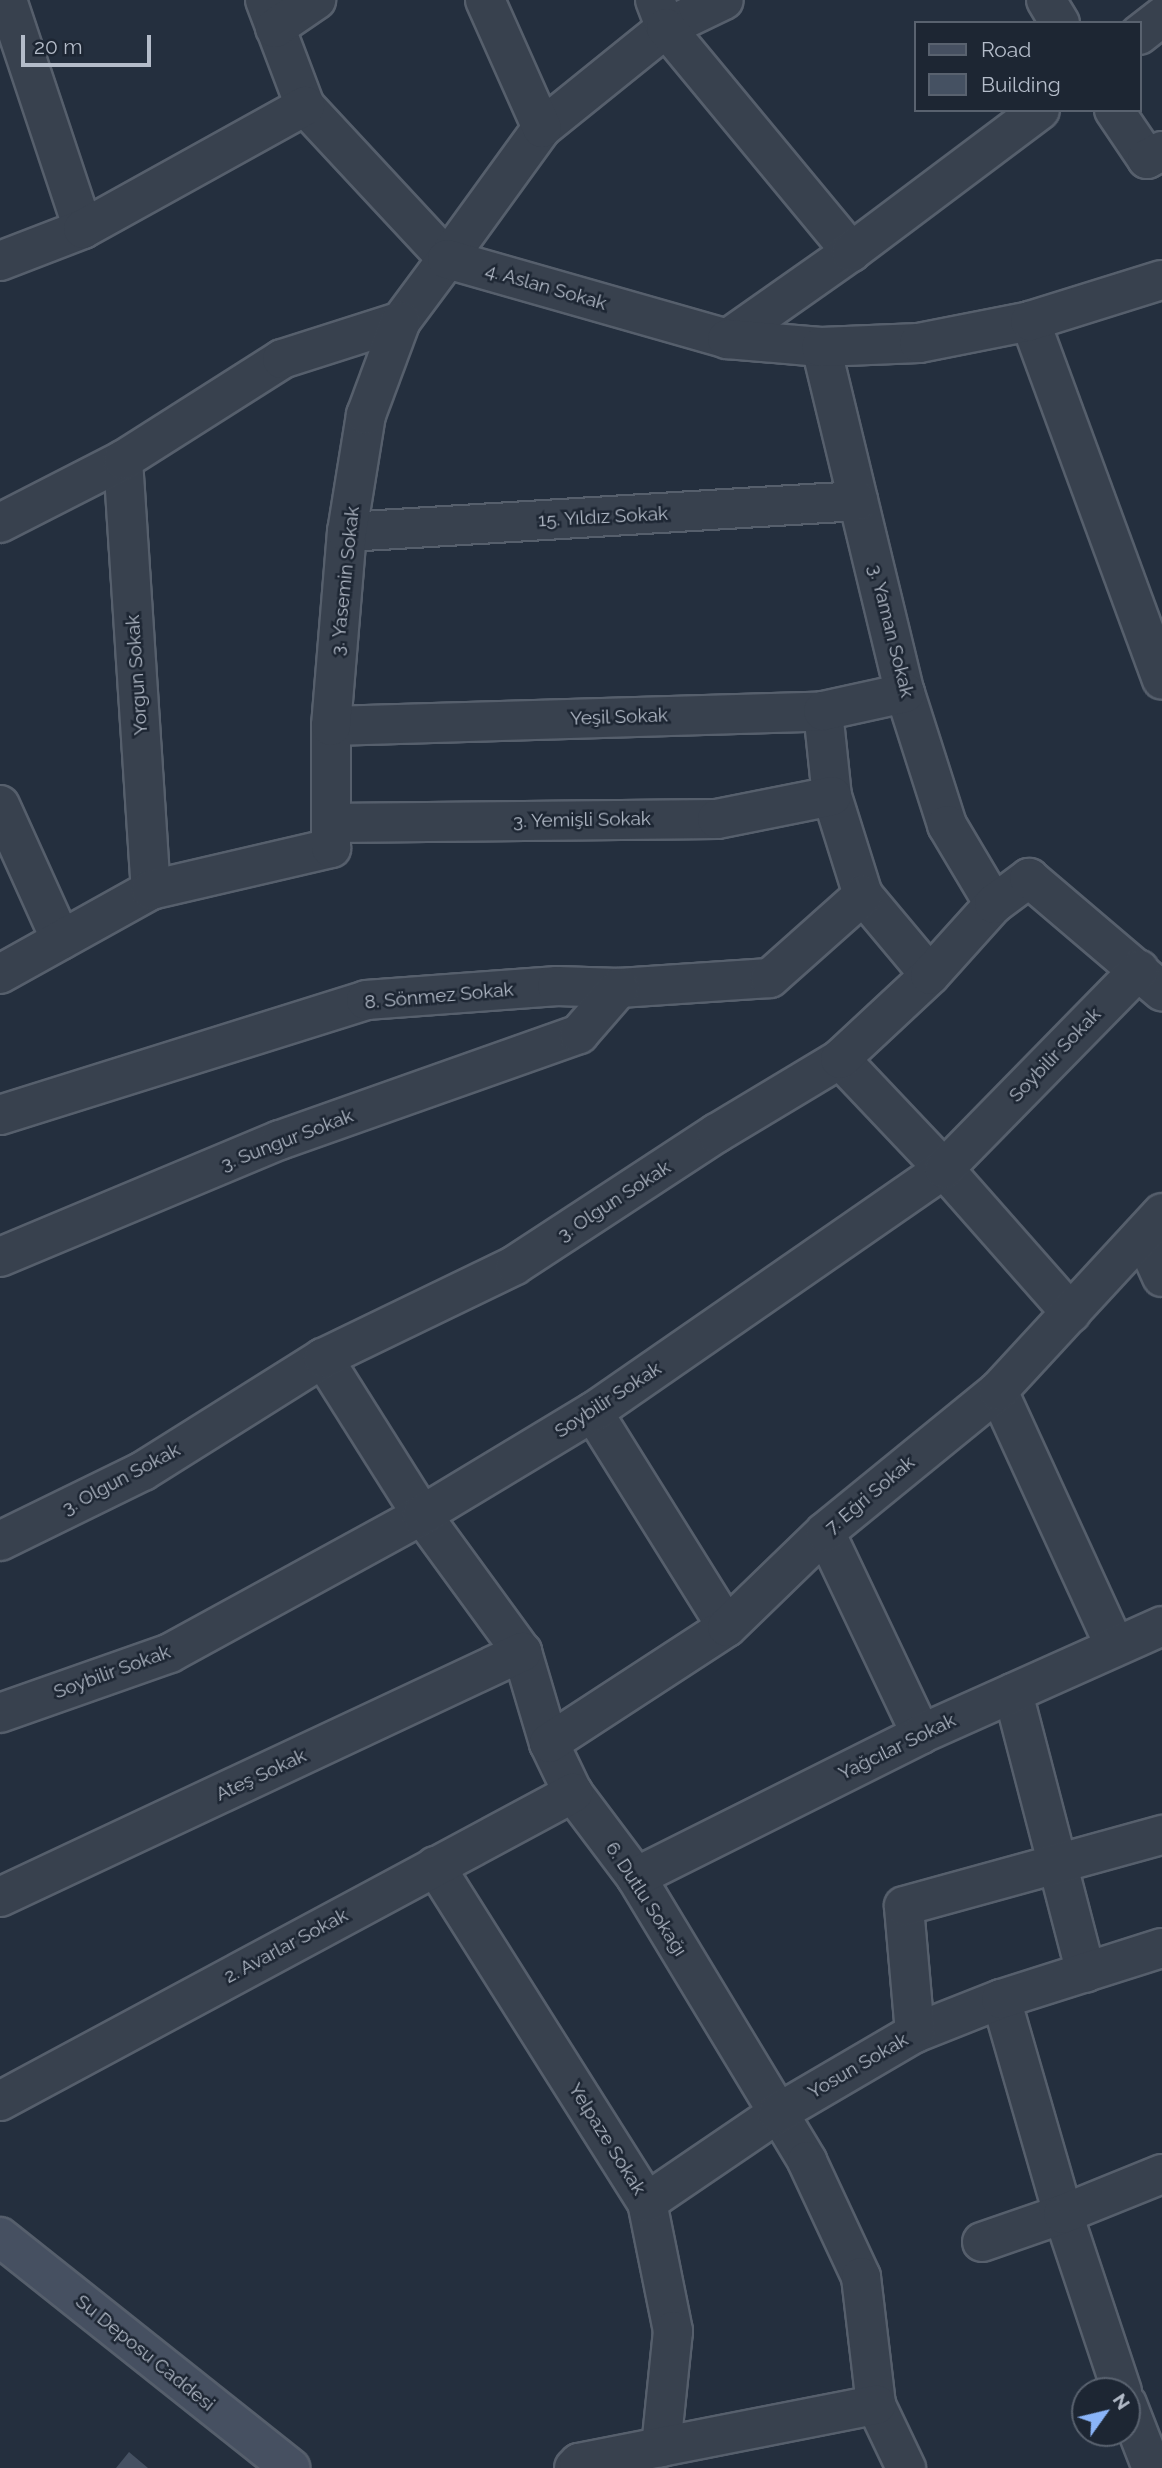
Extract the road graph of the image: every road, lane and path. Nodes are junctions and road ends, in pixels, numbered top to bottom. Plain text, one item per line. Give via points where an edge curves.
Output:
1 (7, 0) edge
2 (316, 0) edge
3 (485, 0) edge
4 (724, 0) edge
5 (1046, 0) edge
6 (270, 14) edge
7 (660, 14) edge
8 (1162, 17) edge
9 (1059, 21) edge
10 (1141, 33) edge
11 (304, 106) junction
12 (1037, 112) edge
13 (1115, 112) edge
14 (542, 128) junction
15 (1162, 151) edge
16 (83, 229) junction
17 (851, 252) junction
18 (447, 259) junction
19 (0, 261) edge
20 (1162, 280) edge
21 (401, 321) junction
22 (1030, 321) junction
23 (727, 339) junction
24 (821, 346) junction
25 (123, 460) junction
26 (858, 501) junction
27 (0, 523) edge
28 (347, 532) junction
29 (1162, 680) edge
30 (905, 693) junction
31 (823, 711) junction
32 (331, 726) junction
33 (832, 796) junction
34 (0, 805) edge
35 (331, 835) junction
36 (151, 890) junction
37 (863, 895) junction
38 (994, 904) junction
39 (61, 940) junction
40 (0, 974) edge
41 (930, 975) junction
42 (1150, 980) edge
43 (619, 988) junction
44 (840, 1059) junction
45 (0, 1115) edge
46 (944, 1169) junction
47 (1152, 1224) edge
48 (0, 1257) edge
49 (1162, 1277) edge
50 (1071, 1313) junction
51 (323, 1358) junction
52 (998, 1391) junction
53 (593, 1412) junction
54 (422, 1516) junction
55 (825, 1532) junction
56 (0, 1541) edge
57 (1162, 1626) edge
58 (727, 1627) junction
59 (1115, 1647) junction
60 (522, 1652) junction
61 (1013, 1693) junction
62 (0, 1713) edge
63 (921, 1734) junction
64 (549, 1743) junction
65 (573, 1793) junction
66 (1162, 1835) edge
67 (1056, 1862) junction
68 (435, 1866) junction
69 (636, 1877) junction
70 (0, 1897) edge
71 (1162, 1948) edge
72 (1086, 1973) junction
73 (1001, 1999) junction
74 (915, 2033) junction
75 (0, 2101) edge
76 (778, 2113) junction
77 (1162, 2174) edge
78 (647, 2202) junction
79 (1063, 2214) junction
80 (0, 2237) edge
81 (982, 2242) dead end
82 (1117, 2377) edge
83 (876, 2405) junction
84 (1141, 2438) edge
85 (661, 2447) junction
86 (290, 2468) edge
87 (574, 2468) edge
88 (906, 2468) edge
89 (1153, 2468) edge

1 - 16 street
2 - 6 street
3 - 14 street
4 - 7 street
5 - 9 street
6 - 11 street
7 - 14 street
7 - 17 street
8 - 10 street
11 - 16 street
11 - 18 street
12 - 17 street
13 - 15 street via 1147,159
14 - 18 street
16 - 19 street
17 - 23 street
18 - 21 street
18 - 23 street, 4. Aslan Sokak
20 - 22 street, 4. Aslan Sokak
21 - 25 street via 282,359
21 - 28 street, 3. Yasemin Sokak via 366,415
22 - 24 street, 4. Aslan Sokak via 919,343
22 - 29 street
23 - 24 street, 4. Aslan Sokak
24 - 26 street, 3. Yaman Sokak
25 - 27 street
25 - 36 street, Yorgun Sokak
26 - 28 street, 15. Yıldız Sokak
26 - 30 street, 3. Yaman Sokak
28 - 32 street, 3. Yasemin Sokak
30 - 31 street, Yeşil Sokak
30 - 38 street, 3. Yaman Sokak via 947,825
31 - 32 street, Yeşil Sokak
31 - 33 street
32 - 35 street, 3. Yasemin Sokak
33 - 35 street, 3. Yemişli Sokak via 717,819
33 - 37 street
34 - 39 street
35 - 36 street, 3. Yemişli Sokak
36 - 39 street, 3. Yemişli Sokak
37 - 41 street
37 - 43 street, 8. Sönmez Sokak via 770,978
38 - 41 street, 3. Olgun Sokak
38 - 42 street, 3. Olgun Sokak via 1028,878
39 - 40 street, 3. Yemişli Sokak
41 - 44 street, 3. Olgun Sokak
42 - 46 street, Soybilir Sokak
43 - 45 street, 8. Sönmez Sokak via 557,986 366,1000
43 - 48 street, 3. Sungur Sokak via 579,1034 280,1140
44 - 46 street
44 - 51 street, 3. Olgun Sokak via 515,1265
46 - 50 street
46 - 53 street, Soybilir Sokak
47 - 49 street
47 - 50 street, 7. Eğri Sokak
50 - 52 street, 7. Eğri Sokak
51 - 54 street, 6. Dutlu Sokağı
51 - 56 street, 3. Olgun Sokak via 143,1471
52 - 55 street, 7. Eğri Sokak
52 - 59 street
53 - 54 street, Soybilir Sokak
53 - 58 street
54 - 60 street, 6. Dutlu Sokağı
54 - 62 street, Soybilir Sokak via 170,1653
55 - 58 street, 7. Eğri Sokak
55 - 63 street
57 - 59 street, Yağcılar Sokak
58 - 64 street, 7. Eğri Sokak
59 - 61 street, Yağcılar Sokak
60 - 64 street, 6. Dutlu Sokağı
60 - 70 street, Ateş Sokak
61 - 63 street, Yağcılar Sokak
61 - 67 street
63 - 69 street, Yağcılar Sokak
64 - 65 street, 6. Dutlu Sokağı
65 - 68 street, 2. Avarlar Sokak
65 - 69 street, 6. Dutlu Sokağı
66 - 67 street, Yosun Sokak
67 - 72 street
67 - 74 street, Yosun Sokak via 904,1906
68 - 75 street, 2. Avarlar Sokak
68 - 78 street, Yelpaze Sokak
69 - 76 street, 6. Dutlu Sokağı
71 - 72 street
72 - 73 street
73 - 74 street
73 - 79 street
74 - 76 street, Yosun Sokak
76 - 78 street, Yosun Sokak
76 - 83 street, 6. Dutlu Sokağı via 807,2161 861,2277
77 - 79 street
78 - 85 street, Yelpaze Sokak via 673,2331
79 - 81 street
79 - 82 street
80 - 86 main road, Su Deposu Caddesi
83 - 85 street
83 - 88 street, 6. Dutlu Sokağı
84 - 89 street
85 - 87 street via 579,2463

